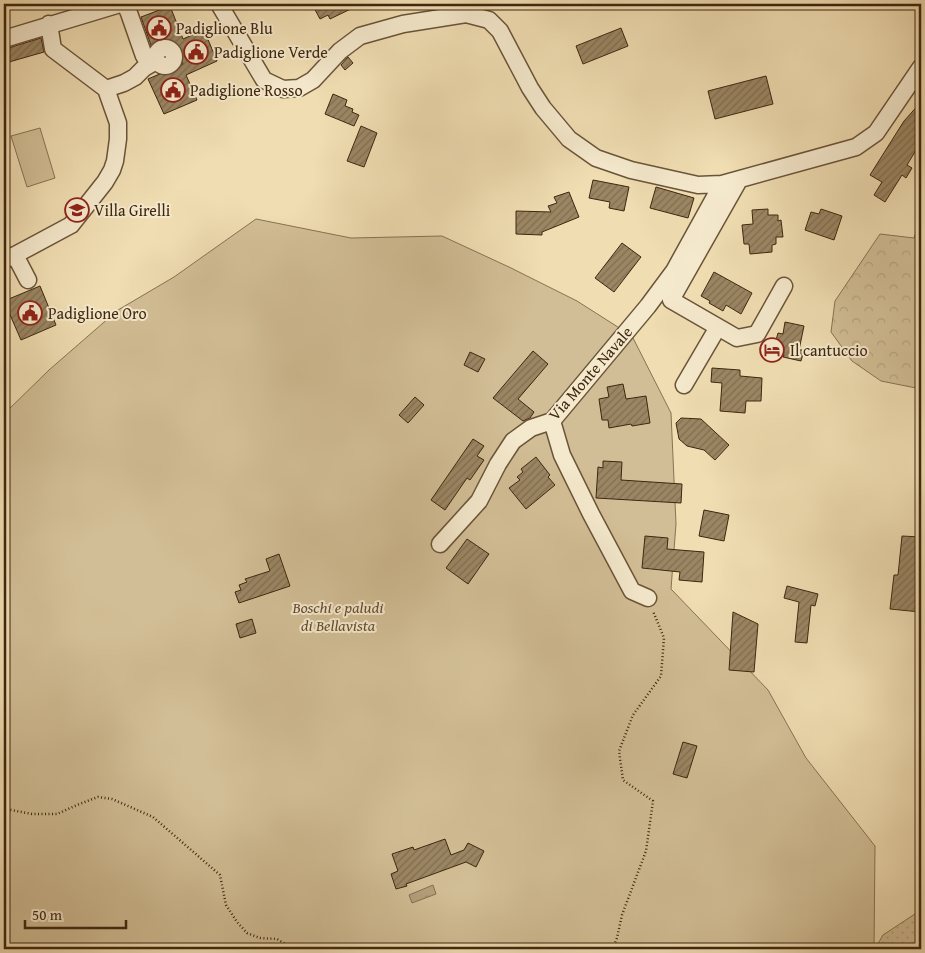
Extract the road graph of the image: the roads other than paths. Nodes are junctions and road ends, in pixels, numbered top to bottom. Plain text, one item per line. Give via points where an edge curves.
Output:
1 (120, 4) edge
2 (125, 4) edge
3 (219, 4) edge
4 (49, 24) junction
5 (4, 39) edge
6 (921, 67) edge
7 (106, 89) junction
8 (739, 180) junction
9 (722, 184) junction
10 (9, 258) edge
11 (28, 280) dead end
12 (784, 286) dead end
13 (718, 327) junction
14 (684, 384) dead end
15 (552, 421) junction
16 (440, 544) dead end
17 (648, 598) road end

1 - 4 street
2 - 7 street via 144,56 156,62 124,83
3 - 9 street via 264,80 283,89 300,88 313,80 340,51 360,36 403,24 466,14 489,20 500,31 543,108 576,144 596,158 631,170 698,184
4 - 5 street
4 - 7 street via 53,49
6 - 8 street via 876,133 856,146
7 - 10 street via 118,123 112,170 71,225
8 - 9 street
8 - 13 street via 671,300
9 - 15 street, Via Monte Navale via 674,271
10 - 11 street
12 - 13 street via 757,334 737,338
13 - 14 street
15 - 16 street, Via Monte Navale via 531,428 513,441 479,501
15 - 17 street via 562,455 632,591

